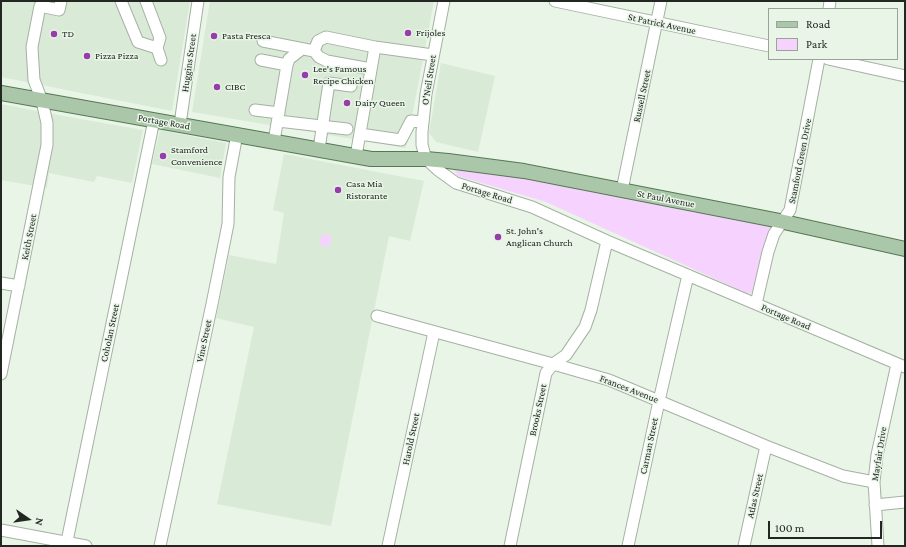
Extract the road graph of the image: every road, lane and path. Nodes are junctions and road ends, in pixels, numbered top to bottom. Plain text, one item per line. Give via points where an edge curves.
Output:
1 (61, 1) edge
2 (121, 1) edge
3 (146, 1) edge
4 (198, 1) edge
5 (444, 1) edge
6 (555, 1) edge
7 (661, 1) edge
8 (657, 23) junction
9 (263, 41) dead end
10 (768, 46) edge
11 (375, 47) junction
12 (157, 48) junction
13 (302, 49) junction
14 (314, 51) junction
15 (433, 55) junction
16 (161, 60) dead end
17 (261, 60) dead end
18 (819, 60) edge
19 (833, 60) edge
20 (287, 65) junction
21 (371, 70) junction
22 (905, 76) edge
23 (351, 86) dead end
24 (1, 93) edge
25 (42, 101) junction
26 (255, 110) dead end
27 (278, 117) junction
28 (154, 120) junction
29 (423, 122) junction
30 (180, 124) junction
31 (323, 126) junction
32 (347, 129) dead end
33 (237, 134) junction
34 (360, 134) junction
35 (274, 141) junction
36 (319, 149) junction
37 (356, 156) junction
38 (426, 159) junction
39 (622, 190) junction
40 (783, 222) junction
41 (607, 242) junction
42 (905, 249) edge
43 (688, 275) junction
44 (1, 283) edge
45 (19, 286) junction
46 (756, 304) junction
47 (377, 316) dead end
48 (434, 332) junction
49 (553, 364) junction
50 (901, 365) edge
51 (1, 374) edge
52 (659, 401) junction
53 (766, 446) junction
54 (874, 482) junction
55 (905, 502) edge
56 (875, 505) junction
57 (1, 530) edge
58 (66, 544) edge
59 (86, 546) edge
60 (160, 546) edge
61 (388, 546) edge
62 (510, 546) edge
63 (628, 546) edge
64 (744, 546) edge
65 (878, 546) edge

1 - 25 street, Keith Street via 59,10 40,6 32,47 34,80
2 - 12 street via 138,42
3 - 12 street via 160,38
4 - 30 street, Huggins Street
5 - 15 street, O'Neil Street
6 - 8 street, St Patrick Avenue
7 - 8 street, Russell Street
8 - 10 street, St Patrick Avenue
8 - 39 street, Russell Street
9 - 13 street
11 - 14 street via 326,37 318,41
11 - 15 street
11 - 21 street
12 - 16 street
13 - 14 street
13 - 20 street via 289,59
14 - 21 street via 327,61
15 - 29 street, O'Neil Street
17 - 20 street
18 - 40 street, Stamford Green Drive via 790,210
19 - 22 street
20 - 27 street
21 - 34 street
23 - 31 street via 329,82
24 - 25 main road, Portage Road
25 - 28 main road, Portage Road
25 - 45 street, Keith Street via 47,123 47,145
26 - 27 street
27 - 31 street
27 - 35 street
28 - 30 main road, Portage Road
28 - 58 street, Coholan Street
29 - 34 street via 411,121 400,140
29 - 38 street, O'Neil Street via 422,145
30 - 33 main road, Portage Road
31 - 32 street
31 - 36 street
33 - 35 main road, Portage Road
33 - 60 street, Vine Street via 229,177 228,224
34 - 37 street
35 - 36 main road, Portage Road
36 - 37 main road, Portage Road
37 - 38 main road, Portage Road via 371,159
38 - 39 main road, St Paul Avenue via 472,163
38 - 41 street, Portage Road via 456,183 532,206
39 - 40 main road, St Paul Avenue
40 - 42 main road, St Paul Avenue
40 - 46 street, Stamford Green Drive via 774,234 768,252
41 - 43 street, Portage Road
41 - 49 street, Brooks Street via 585,327 566,355
43 - 46 street, Portage Road
43 - 52 street, Carman Street
44 - 45 street
45 - 51 street, Keith Street
46 - 50 street, Portage Road
47 - 48 street, Frances Avenue
48 - 49 street, Frances Avenue
48 - 61 street, Harold Street
49 - 52 street, Frances Avenue via 609,380
49 - 62 street, Brooks Street via 546,373
50 - 54 street, Mayfair Drive via 877,455
52 - 53 street, Frances Avenue
52 - 63 street, Carman Street
53 - 54 street, Frances Avenue via 842,476
53 - 64 street, Atlas Street
54 - 56 street, Mayfair Drive
55 - 56 street
56 - 65 street, Mayfair Drive
57 - 58 street
58 - 59 street

